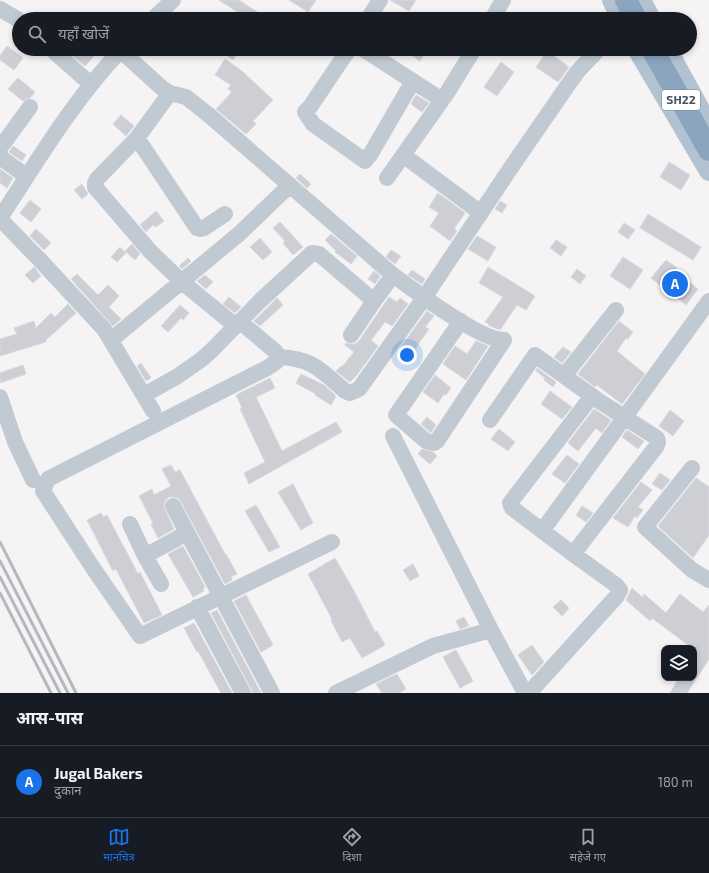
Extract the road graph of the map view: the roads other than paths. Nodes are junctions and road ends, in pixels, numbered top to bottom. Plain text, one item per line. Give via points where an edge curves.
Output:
1 (380, 0) edge
2 (503, 0) edge
3 (612, 0) edge
4 (626, 0) edge
5 (641, 0) edge
6 (168, 2) edge
7 (0, 9) edge
8 (159, 12) edge
9 (372, 12) edge
10 (496, 12) edge
11 (618, 12) edge
12 (632, 12) edge
13 (647, 12) edge
14 (12, 16) edge
15 (59, 56) edge
16 (114, 56) edge
17 (116, 56) edge
18 (124, 56) edge
19 (344, 56) edge
20 (374, 56) edge
21 (470, 56) edge
22 (592, 56) edge
23 (641, 56) edge
24 (656, 56) edge
25 (671, 56) edge
26 (84, 79) junction
27 (414, 81) junction
28 (170, 93) junction
29 (442, 100) junction
30 (30, 107) dead end
31 (709, 126) edge
32 (137, 138) junction
33 (0, 148) edge
34 (709, 150) edge
35 (404, 155) junction
36 (0, 157) edge
37 (709, 171) edge
38 (22, 173) junction
39 (387, 178) dead end
40 (290, 185) junction
41 (0, 206) edge
42 (481, 213) junction
43 (225, 214) dead end
44 (1, 223) edge
45 (393, 275) junction
46 (182, 282) junction
47 (424, 298) junction
48 (374, 301) junction
49 (709, 301) edge
50 (616, 310) dead end
51 (461, 321) junction
52 (238, 323) junction
53 (351, 335) dead end
54 (111, 340) junction
55 (278, 357) junction
56 (564, 376) junction
57 (144, 395) junction
58 (592, 396) junction
59 (0, 397) edge
60 (153, 411) dead end
61 (624, 418) junction
62 (490, 420) dead end
63 (394, 436) dead end
64 (692, 468) dead end
65 (33, 480) dead end
66 (173, 506) dead end
67 (130, 524) dead end
68 (542, 531) junction
69 (187, 533) junction
70 (332, 542) dead end
71 (573, 554) junction
72 (145, 556) junction
73 (709, 580) edge
74 (161, 584) dead end
75 (220, 596) junction
76 (197, 607) junction
77 (491, 630) junction
78 (243, 693) edge
79 (272, 693) edge
80 (336, 693) edge
81 (525, 693) edge
82 (529, 693) edge

1 - 9 street
2 - 10 street
3 - 11 main road
4 - 12 highway
5 - 13 main road
6 - 8 street
7 - 14 street
15 - 26 street
16 - 26 street
17 - 44 street via 62,123
18 - 28 street
19 - 27 street via 305,112 313,124 365,161
20 - 27 street
21 - 29 street
22 - 42 street via 570,82
23 - 37 main road
24 - 34 highway, SH22
25 - 31 main road
26 - 38 street
27 - 29 street
28 - 32 street
28 - 40 street via 192,101
29 - 35 street
30 - 33 street
32 - 43 street via 198,228 204,228
32 - 46 street via 97,179 95,188 149,250
35 - 39 street
35 - 42 street
36 - 38 street
38 - 41 street
40 - 45 street
40 - 46 street via 239,234
42 - 47 street
44 - 54 street via 40,259
45 - 47 street
45 - 48 street
46 - 52 street via 232,323
46 - 54 street
47 - 51 street
47 - 55 street via 356,392 345,391 317,366 307,361
48 - 52 street via 318,254 312,253
48 - 53 street
49 - 61 street
50 - 56 street
51 - 51 street via 491,338 504,340 437,441 430,443 396,415
52 - 55 street via 244,325 276,352
52 - 57 street via 202,359
54 - 57 street
55 - 76 street via 276,362 266,368 48,480 43,491 140,636
56 - 58 street
56 - 62 street via 535,355
57 - 60 street
58 - 61 street
58 - 68 street via 510,503 512,508
59 - 65 street via 15,442
61 - 68 street
61 - 71 street via 655,435 658,442
63 - 77 street
64 - 73 street via 646,527 692,570
66 - 69 street
67 - 72 street
68 - 71 street
69 - 72 street
69 - 75 street
70 - 75 street
71 - 82 street via 620,590
72 - 74 street
75 - 76 street
75 - 79 street
76 - 78 street
77 - 80 street via 433,646
77 - 81 street

